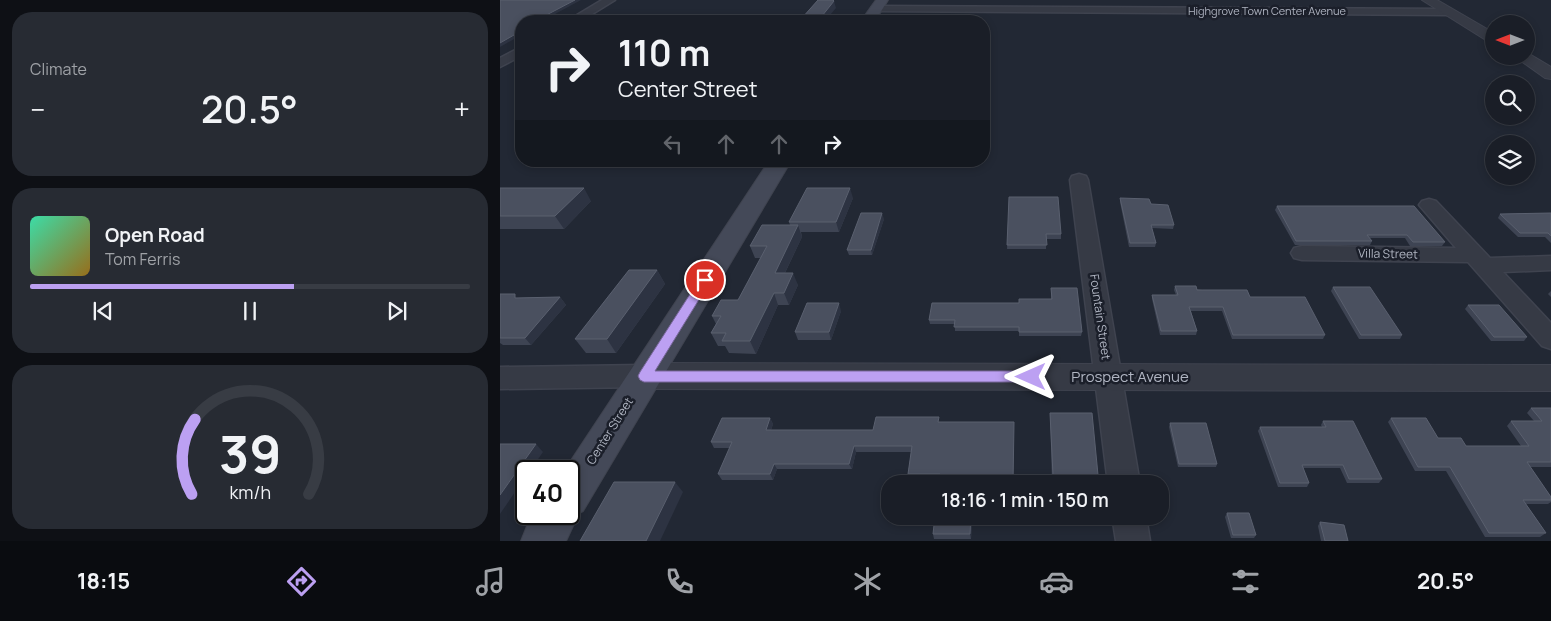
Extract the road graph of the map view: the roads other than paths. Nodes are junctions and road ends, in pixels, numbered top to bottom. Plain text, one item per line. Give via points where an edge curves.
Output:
1 (610, 0) edge
2 (1169, 0) edge
3 (1341, 0) edge
4 (1428, 0) edge
5 (879, 4) edge
6 (1041, 4) edge
7 (1175, 10) junction
8 (1355, 12) junction
9 (1447, 12) junction
10 (584, 15) edge
11 (872, 15) edge
12 (1485, 34) edge
13 (515, 54) edge
14 (500, 63) edge
15 (1535, 64) edge
16 (1551, 74) edge
17 (776, 167) edge
18 (1079, 180) dead end
19 (1429, 205) dead end
20 (1302, 253) dead end
21 (1479, 260) junction
22 (1551, 263) edge
23 (1551, 339) edge
24 (644, 376) junction
25 (1109, 377) junction
26 (500, 378) edge
27 (1551, 378) edge
28 (1123, 475) edge
29 (580, 480) edge
30 (552, 525) edge
31 (1130, 525) edge
32 (542, 541) edge
33 (1132, 541) edge

1 - 10 street
2 - 7 street
3 - 8 street
4 - 9 street
5 - 6 street, Highgrove Town Center Avenue
5 - 11 main road
6 - 7 street, Highgrove Town Center Avenue
7 - 8 street, Highgrove Town Center Avenue
8 - 9 street, Highgrove Town Center Avenue
9 - 12 street
13 - 14 street
15 - 16 street
17 - 24 main road, Center Street
18 - 25 street, Fountain Street
19 - 21 street
20 - 21 street, Villa Street
21 - 22 street, Villa Street
21 - 23 street
24 - 25 street, Prospect Avenue
24 - 26 street, Prospect Avenue
24 - 29 main road, Center Street
25 - 27 street, Prospect Avenue
25 - 28 street, Fountain Street
30 - 32 main road
31 - 33 street

